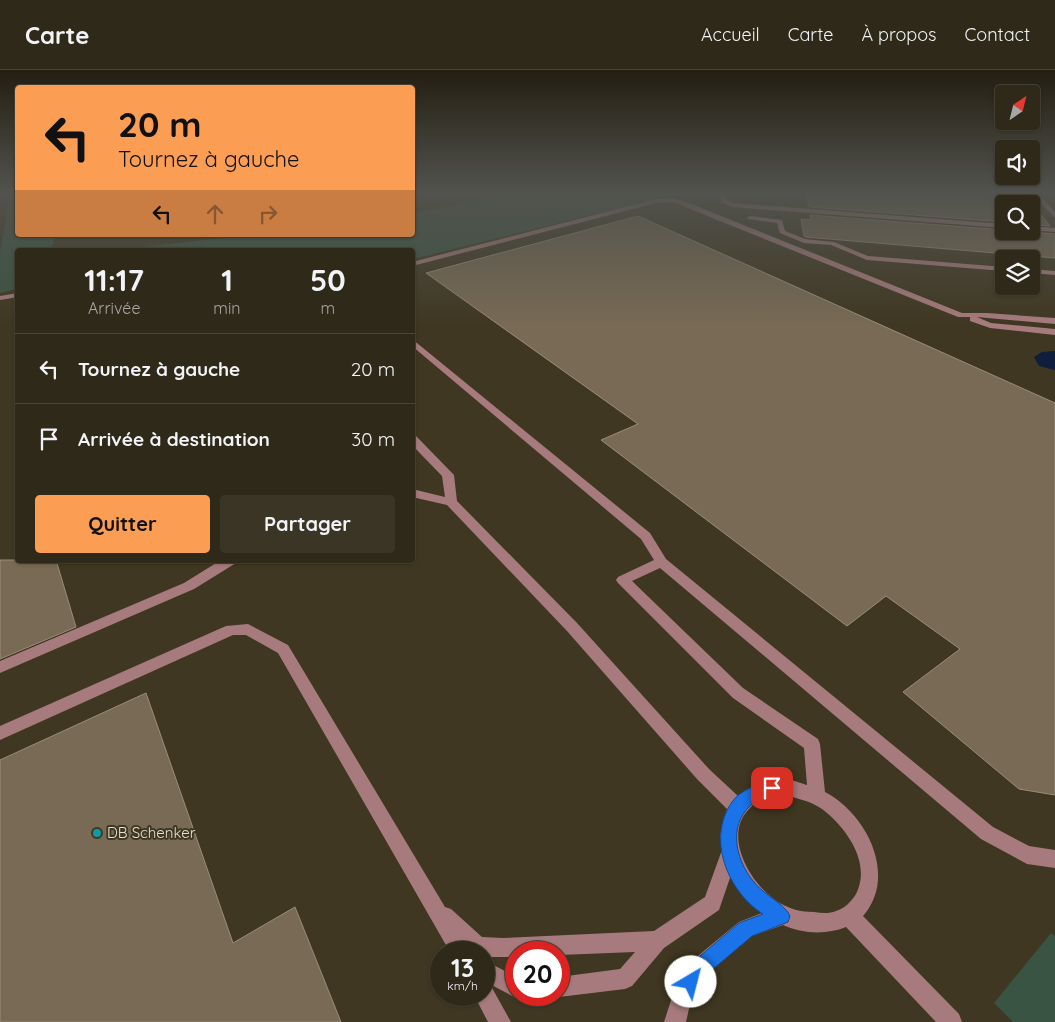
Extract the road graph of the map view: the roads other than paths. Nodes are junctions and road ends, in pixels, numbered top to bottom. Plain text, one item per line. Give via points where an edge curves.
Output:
1 (519, 236) edge
2 (767, 236) edge
3 (794, 236) edge
4 (415, 263) edge
5 (995, 267) edge
6 (1040, 272) edge
7 (1055, 273) edge
8 (15, 296) edge
9 (0, 298) edge
10 (961, 315) junction
11 (1055, 321) edge
12 (1055, 332) edge
13 (415, 343) edge
14 (415, 441) edge
15 (415, 494) edge
16 (451, 502) junction
17 (661, 562) junction
18 (226, 563) edge
19 (0, 667) edge
20 (0, 733) edge
21 (818, 797) junction
22 (738, 807) junction
23 (730, 853) junction
24 (1055, 858) edge
25 (434, 907) junction
26 (781, 916) junction
27 (849, 916) junction
28 (454, 941) edge
29 (657, 941) junction
30 (570, 986) edge
31 (491, 1006) edge
32 (500, 1022) edge
33 (675, 1022) edge
34 (952, 1022) edge

1 - 4 street
2 - 10 street
3 - 5 street via 832,243 867,258
6 - 7 street
8 - 9 street
10 - 11 street
10 - 12 street via 990,325
13 - 17 street via 646,536
14 - 16 street via 448,476
15 - 16 street
16 - 22 street via 572,627 703,774
17 - 21 street via 623,580 738,693 812,744
17 - 24 street via 987,833 1026,855
18 - 19 street via 189,586
20 - 25 street via 231,630 248,629 283,649
21 - 22 street via 794,789 772,788 752,794
21 - 27 street via 848,821 866,854 868,889 864,900
22 - 23 street via 729,828
23 - 26 street via 736,871 748,888
23 - 29 street via 712,903
25 - 28 street
25 - 29 street via 478,947
26 - 27 street via 818,925
26 - 33 street via 746,929 706,962 682,995
27 - 34 street
29 - 30 street via 625,979
31 - 32 street

